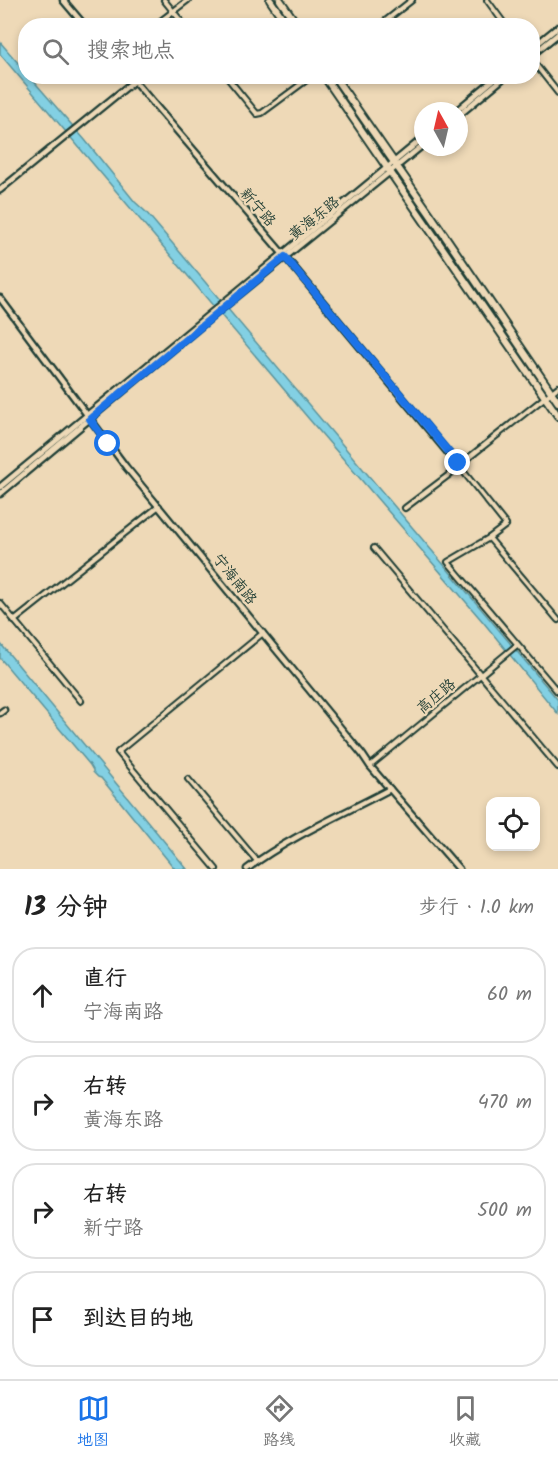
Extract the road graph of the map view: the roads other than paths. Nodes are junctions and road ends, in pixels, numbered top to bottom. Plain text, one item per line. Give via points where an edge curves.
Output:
1 (63, 0) edge
2 (164, 0) edge
3 (188, 0) edge
4 (270, 0) edge
5 (280, 0) edge
6 (412, 0) edge
7 (487, 0) edge
8 (173, 11) junction
9 (78, 18) edge
10 (164, 18) edge
11 (179, 18) edge
12 (282, 18) edge
13 (292, 18) edge
14 (389, 18) edge
15 (500, 18) edge
16 (558, 27) edge
17 (558, 34) edge
18 (540, 42) edge
19 (540, 49) edge
20 (540, 70) edge
21 (130, 84) edge
22 (137, 84) edge
23 (233, 84) edge
24 (301, 84) edge
25 (330, 84) edge
26 (340, 84) edge
27 (488, 84) edge
28 (497, 84) edge
29 (558, 93) edge
30 (467, 102) edge
31 (468, 108) edge
32 (414, 147) edge
33 (414, 151) edge
34 (396, 164) junction
35 (389, 169) junction
36 (0, 190) edge
37 (284, 255) junction
38 (0, 298) edge
39 (558, 387) edge
40 (551, 393) junction
41 (545, 398) junction
42 (558, 402) edge
43 (558, 416) edge
44 (88, 417) junction
45 (459, 466) junction
46 (0, 486) edge
47 (0, 494) edge
48 (159, 506) junction
49 (405, 508) dead end
50 (489, 538) junction
51 (374, 548) dead end
52 (0, 603) edge
53 (558, 620) edge
54 (14, 621) junction
55 (263, 633) junction
56 (517, 645) junction
57 (480, 675) junction
58 (558, 692) edge
59 (81, 701) dead end
60 (370, 766) junction
61 (558, 767) edge
62 (188, 779) dead end
63 (390, 789) junction
64 (257, 861) junction
65 (216, 869) edge
66 (247, 869) edge
67 (459, 869) edge

1 - 9 street
2 - 8 street
3 - 8 street
4 - 12 main road
5 - 13 main road
6 - 14 street
7 - 15 street
8 - 10 street
8 - 11 street
16 - 18 street
17 - 19 street
20 - 29 street
21 - 36 street
22 - 37 street, 新宁路
23 - 24 street via 257,114
25 - 35 main road
26 - 34 main road
27 - 30 street
28 - 31 street
32 - 34 street, 黄海东路
33 - 34 street, 黄海东路
34 - 35 street, 黄海东路
34 - 40 main road
35 - 37 street, 黄海东路
35 - 41 main road
37 - 44 street, 黄海东路
37 - 45 street, 新宁路
38 - 44 street, 宁海南路
39 - 40 street
40 - 41 street
40 - 42 main road
41 - 43 main road
41 - 45 street
44 - 46 street, 黄海东路
44 - 47 street, 黄海东路
44 - 48 street, 宁海南路
45 - 49 street
45 - 50 street via 506,525
48 - 54 street
48 - 55 street, 宁海南路
50 - 53 street
50 - 56 street via 448,562
51 - 57 street
52 - 54 street
54 - 59 street
55 - 60 street, 宁海南路
55 - 65 street via 118,752
56 - 57 street, 高庄路
56 - 58 street
57 - 60 street, 高庄路
57 - 61 street
60 - 63 street, 宁海南路
62 - 64 street
63 - 64 street
63 - 67 street, 宁海南路
64 - 66 street

